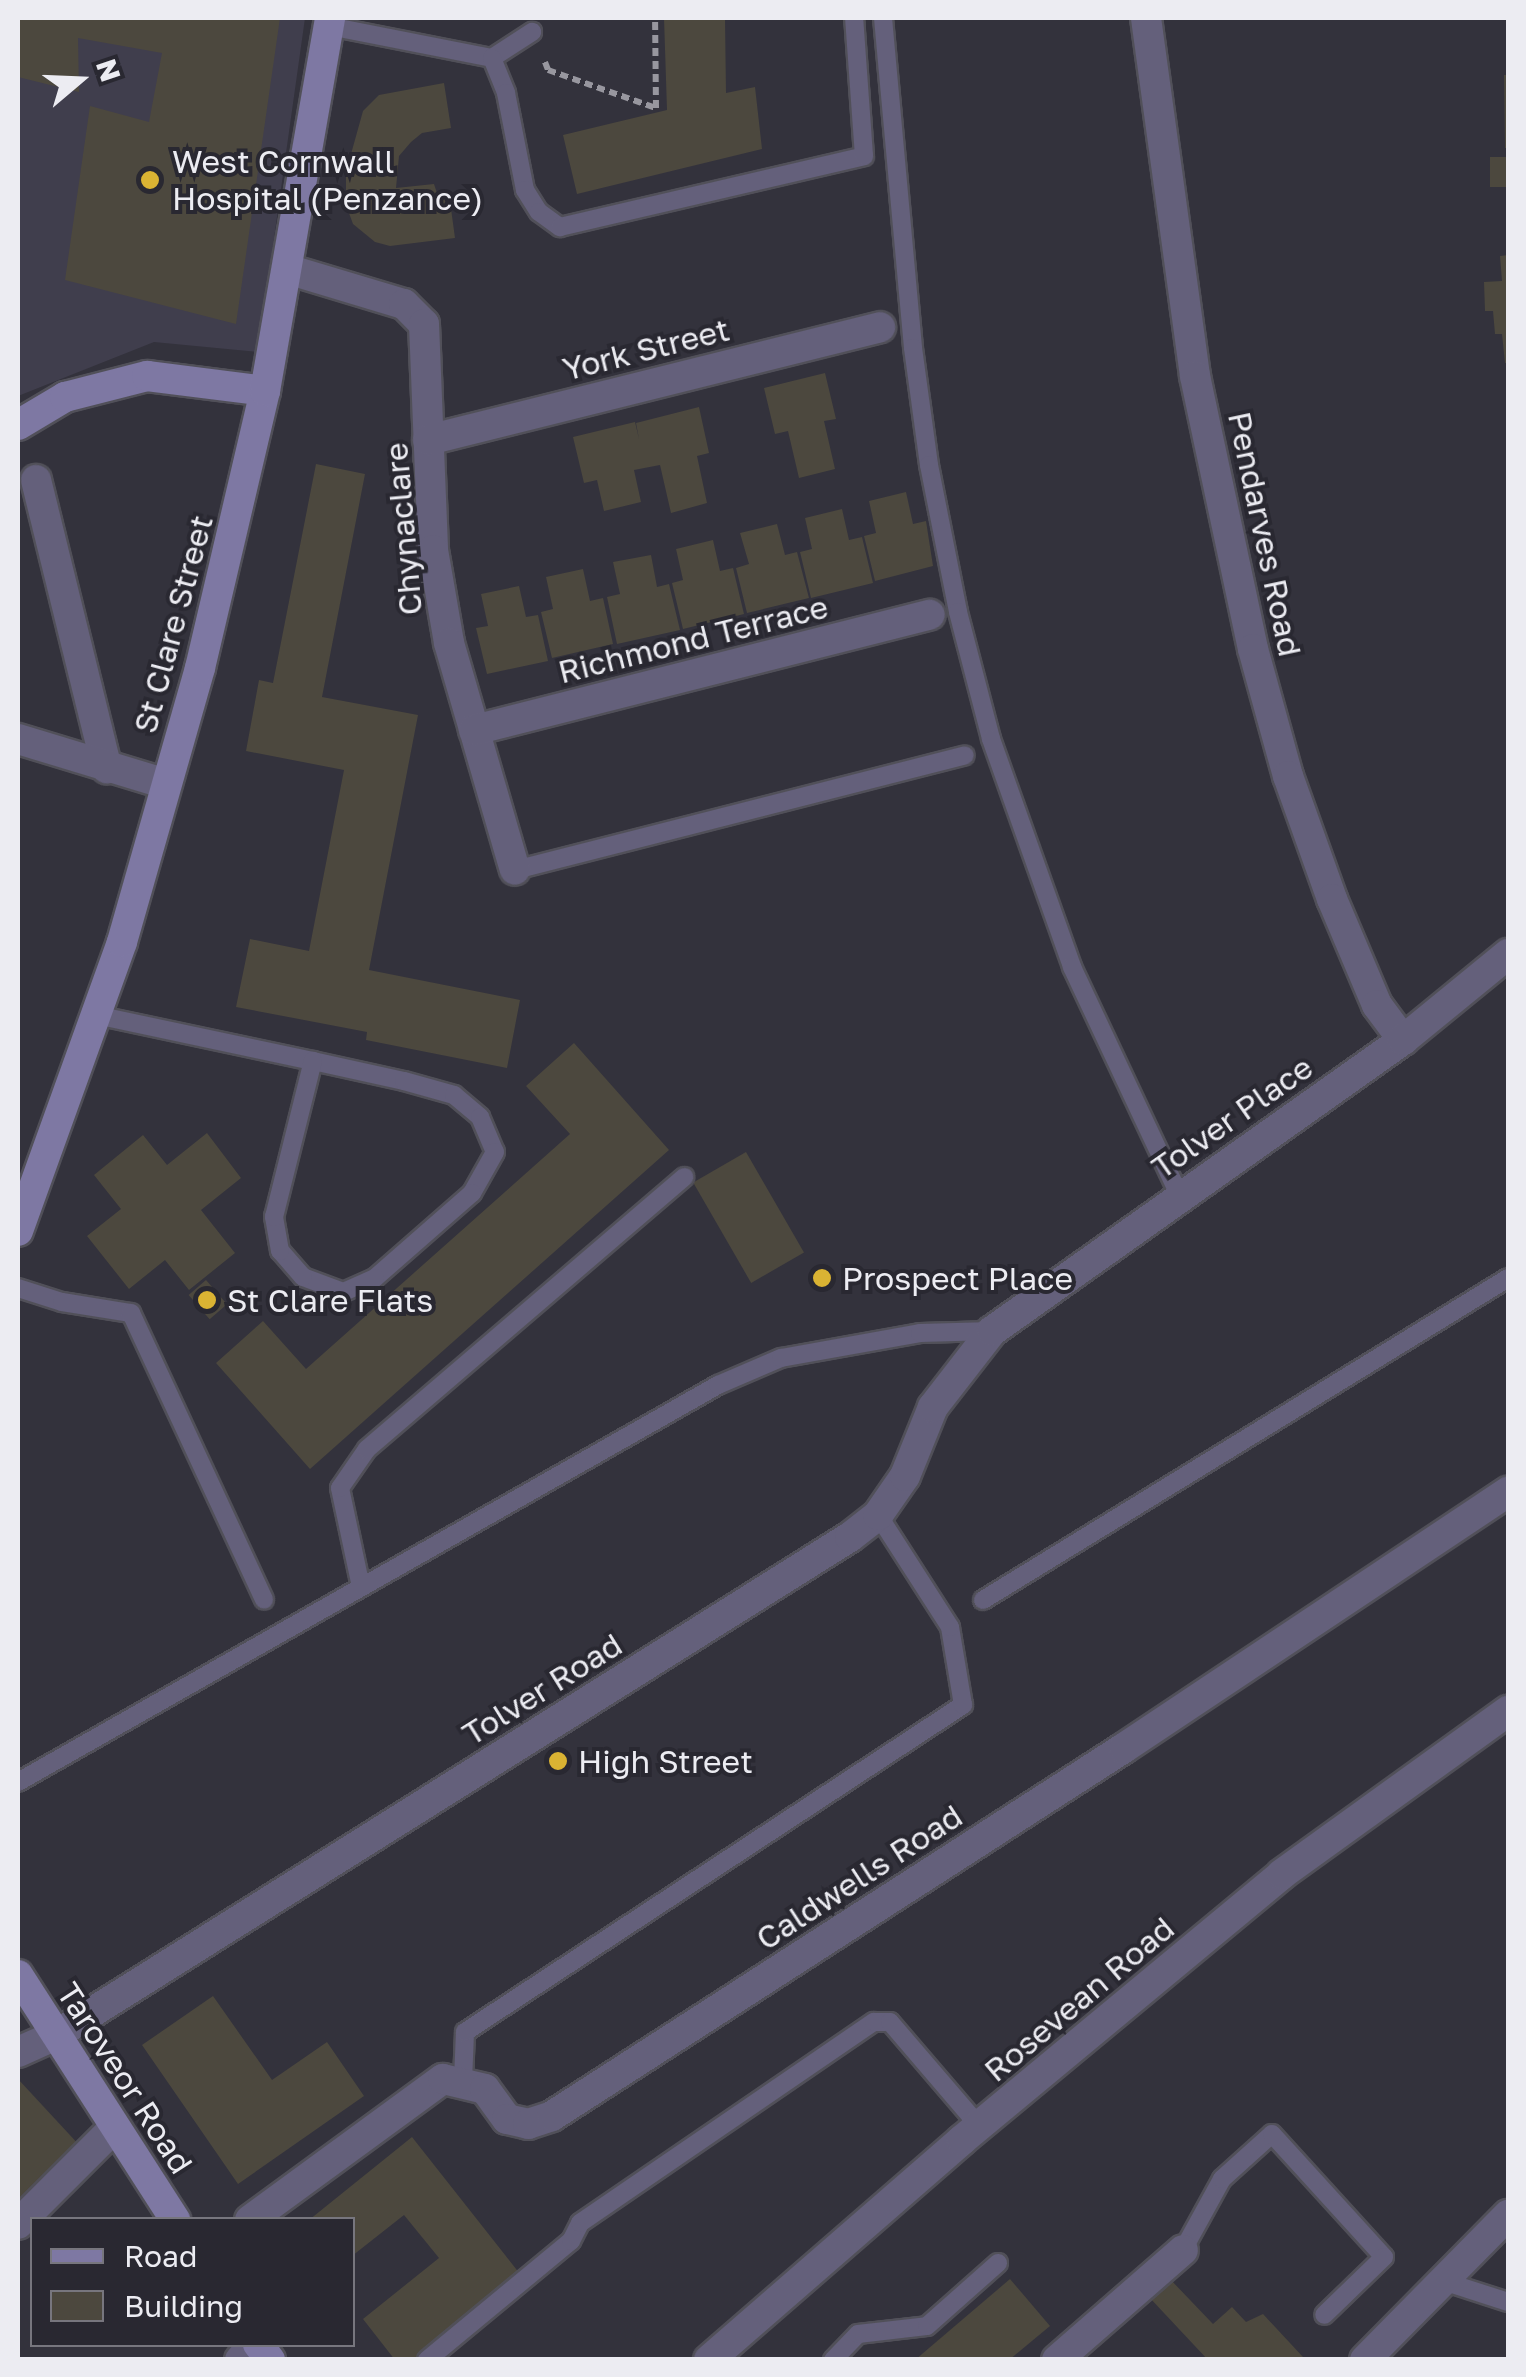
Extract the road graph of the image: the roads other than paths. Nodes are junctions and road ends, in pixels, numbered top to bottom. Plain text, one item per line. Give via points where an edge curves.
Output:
1 (854, 18) edge
2 (882, 18) edge
3 (1146, 18) edge
4 (330, 22) edge
5 (532, 32) dead end
6 (492, 58) junction
7 (287, 269) junction
8 (880, 327) dead end
9 (266, 390) junction
10 (18, 425) edge
11 (428, 440) junction
12 (36, 480) dead end
13 (930, 615) dead end
14 (474, 730) junction
15 (18, 740) edge
16 (965, 755) dead end
17 (107, 768) junction
18 (166, 784) junction
19 (514, 870) joint
20 (1508, 954) edge
21 (96, 1015) junction
22 (1403, 1040) junction
23 (313, 1061) junction
24 (684, 1177) dead end
25 (1180, 1196) junction
26 (18, 1231) edge
27 (1508, 1278) edge
28 (18, 1288) edge
29 (992, 1331) junction
30 (1508, 1492) edge
31 (878, 1515) junction
32 (361, 1588) junction
33 (264, 1600) dead end
34 (983, 1600) dead end
35 (1508, 1711) edge
36 (18, 1782) edge
37 (18, 1975) edge
38 (56, 2035) junction
39 (18, 2052) edge
40 (463, 2080) junction
41 (980, 2126) junction
42 (115, 2127) junction
43 (1508, 2215) edge
44 (172, 2217) edge
45 (254, 2217) edge
46 (18, 2224) edge
47 (1183, 2250) joint
48 (998, 2263) dead end
49 (1443, 2281) junction
50 (1508, 2302) edge
51 (1324, 2314) dead end
52 (427, 2360) edge
53 (709, 2360) edge
54 (832, 2360) edge
55 (1057, 2360) edge
56 (1365, 2360) edge

1 - 6 lane via 864,156 560,227 525,190 506,93
2 - 25 lane via 913,348 958,612 991,739 1072,967
3 - 22 street, Pendarves Road via 1195,376 1253,649 1332,899 1377,1005
4 - 6 lane
4 - 7 street, St Clare Street
5 - 6 lane
7 - 9 street, St Clare Street
7 - 11 street, Chynaclare via 404,304 424,324
8 - 11 street, York Street
9 - 10 street via 148,376 65,397
9 - 18 street, St Clare Street
11 - 14 street, Chynaclare via 434,550 449,643
12 - 17 street
13 - 14 street, Richmond Terrace
14 - 19 street, Chynaclare
15 - 17 street
16 - 19 lane
17 - 18 street
18 - 21 street, St Clare Street
20 - 22 street, Tolver Place
21 - 23 lane
21 - 26 street, St Clare Street
22 - 25 street, Tolver Place
23 - 23 lane via 454,1094 480,1118 495,1152 472,1192 375,1278 342,1292 303,1278 280,1251 274,1217
24 - 32 lane via 367,1449 340,1488
25 - 29 street, Tolver Place
27 - 34 lane
28 - 33 lane via 131,1312
29 - 31 street, Tolver Road via 933,1406 904,1476
29 - 32 lane via 920,1332 781,1358 718,1385
30 - 40 street, Caldwells Road via 552,2116 528,2124 507,2120 484,2089
31 - 38 street, Tolver Road
31 - 40 lane via 950,1627 964,1705 465,2032
32 - 36 lane
35 - 41 street, Rosevean Road via 1282,1874
37 - 38 street, Taroveor Road
38 - 39 street
38 - 42 street, Taroveor Road
40 - 45 street via 443,2079
41 - 52 lane via 890,2022 874,2022 580,2223 571,2241
41 - 53 street, Rosevean Road
42 - 44 street, Taroveor Road
42 - 46 street
43 - 49 street
47 - 51 lane via 1222,2180 1272,2134 1384,2257
47 - 55 street
48 - 54 lane via 927,2326 858,2334
49 - 50 lane
49 - 56 street

